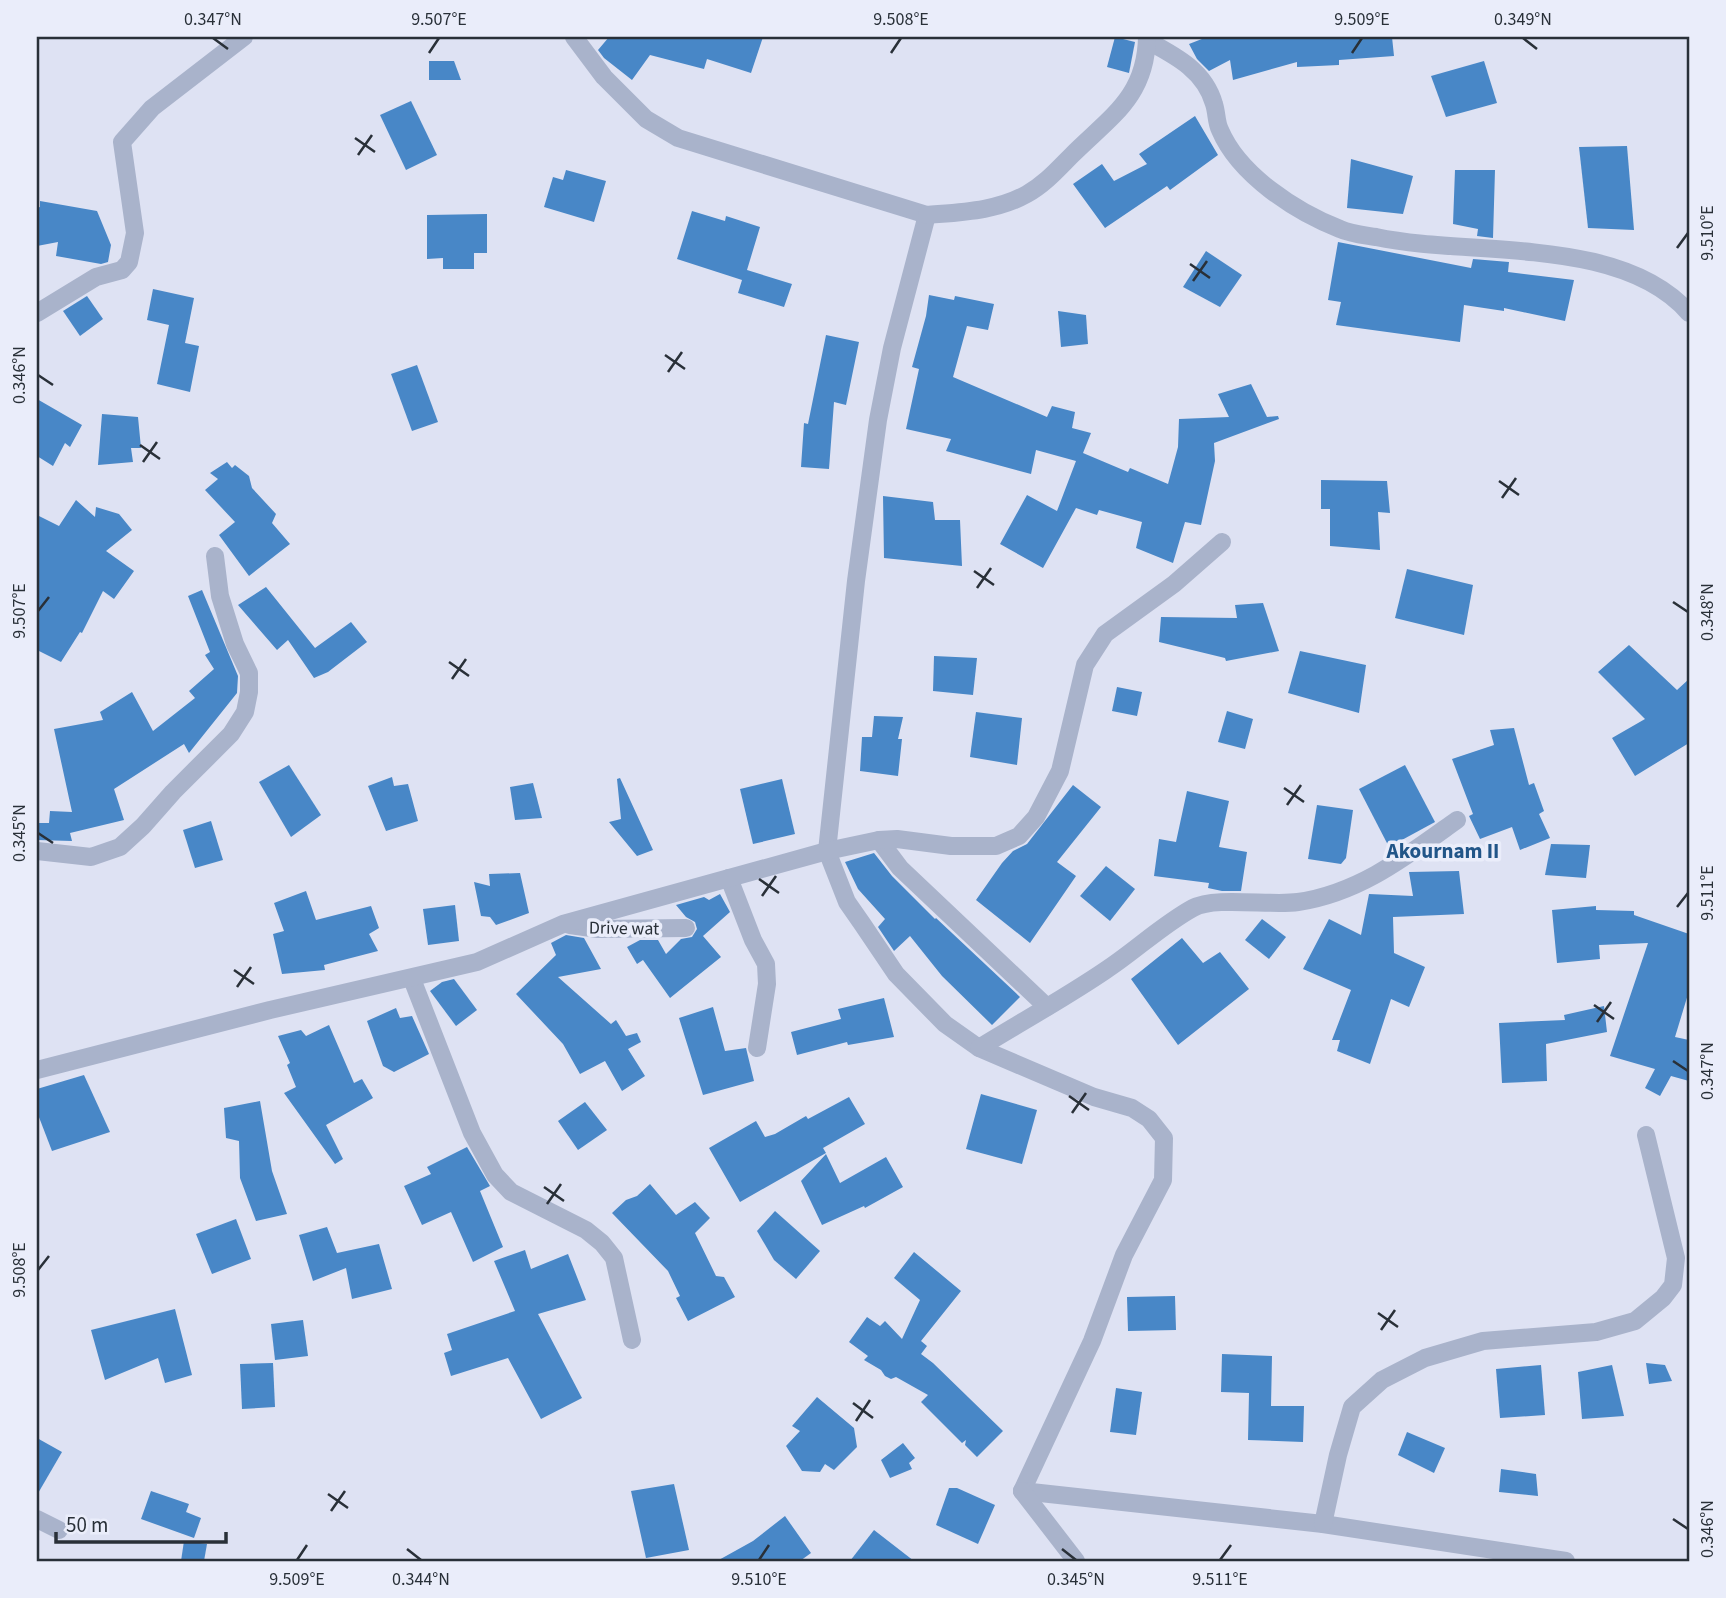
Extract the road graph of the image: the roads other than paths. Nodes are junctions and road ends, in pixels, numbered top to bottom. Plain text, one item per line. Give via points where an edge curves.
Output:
1 (244, 37) edge
2 (574, 37) edge
3 (1148, 39) edge
4 (928, 215) junction
5 (37, 313) edge
6 (1689, 313) edge
7 (1222, 542) dead end
8 (215, 556) dead end
9 (1457, 820) dead end
10 (880, 840) junction
11 (37, 851) edge
12 (827, 851) junction
13 (729, 878) junction
14 (563, 924) junction
15 (686, 928) dead end
16 (412, 979) junction
17 (1047, 1007) junction
18 (757, 1048) dead end
19 (979, 1048) junction
20 (37, 1070) edge
21 (1646, 1135) dead end
22 (632, 1340) dead end
23 (1022, 1491) junction
24 (37, 1519) edge
25 (1322, 1524) junction
26 (60, 1530) dead end
27 (1076, 1561) edge
28 (1566, 1561) edge

1 - 5 street via 152,108 122,142 135,233 129,262 122,270 96,277
2 - 4 street via 604,77 646,120 678,138
3 - 4 street via 1138,86 1051,177 1027,194 990,209
3 - 6 street via 1181,58 1207,85 1219,129 1235,156 1265,185 1314,219 1343,231 1409,244 1584,259 1645,280
4 - 12 street via 878,420
7 - 10 street via 1105,634 1085,665 1060,771 1036,817 1018,836 996,846
8 - 11 street via 220,596 249,673 244,712 231,734 120,847 91,857
9 - 17 street via 1398,862 1331,895 1297,902 1195,907
10 - 12 street
10 - 17 street via 900,868
12 - 13 street
12 - 19 street via 847,902 896,974 945,1024
13 - 14 street
13 - 18 street via 766,964
14 - 15 street, Drive wat via 598,929
14 - 16 street via 477,962
16 - 20 street
16 - 22 street via 472,1133 495,1175 511,1192 586,1230 602,1243 614,1258
17 - 19 street
19 - 23 street via 1094,1097 1132,1108 1149,1119 1164,1138 1163,1180 1124,1255 1092,1342
21 - 25 street via 1676,1258 1673,1285 1663,1298 1635,1321 1596,1332 1483,1341 1424,1358 1382,1380 1352,1407
23 - 25 street
23 - 27 street
24 - 26 street
25 - 28 street

